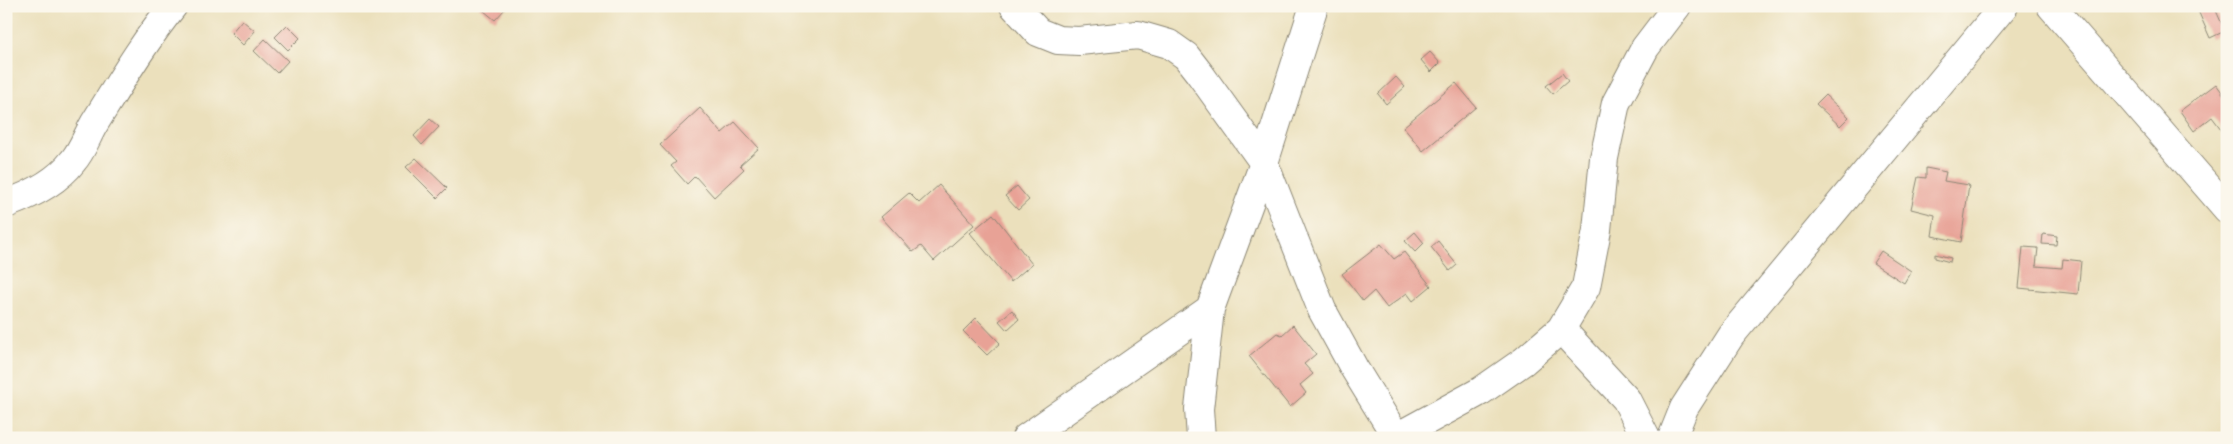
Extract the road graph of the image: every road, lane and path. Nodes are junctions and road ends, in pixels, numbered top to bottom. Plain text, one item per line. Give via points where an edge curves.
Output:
1 (173, 6) edge
2 (1014, 6) edge
3 (1314, 6) edge
4 (1677, 6) edge
5 (2004, 6) edge
6 (2052, 6) edge
7 (1264, 163) junction
8 (6, 204) edge
9 (2227, 209) edge
10 (1210, 309) junction
11 (1561, 329) junction
12 (1026, 438) edge
13 (1201, 438) edge
14 (1396, 438) edge
15 (1646, 438) edge
16 (1672, 438) edge

1 - 8 street via 119,84 74,160 54,180
2 - 7 street via 1038,32 1058,40 1138,35 1169,44 1186,56
3 - 7 street
4 - 11 street via 1645,48 1616,103 1604,158 1597,230 1586,287
5 - 16 street via 1731,335 1684,408
6 - 9 street
7 - 10 street
7 - 14 street via 1322,310
10 - 12 street
10 - 13 street via 1199,409
11 - 14 street via 1524,361 1481,391
11 - 15 street via 1626,399

